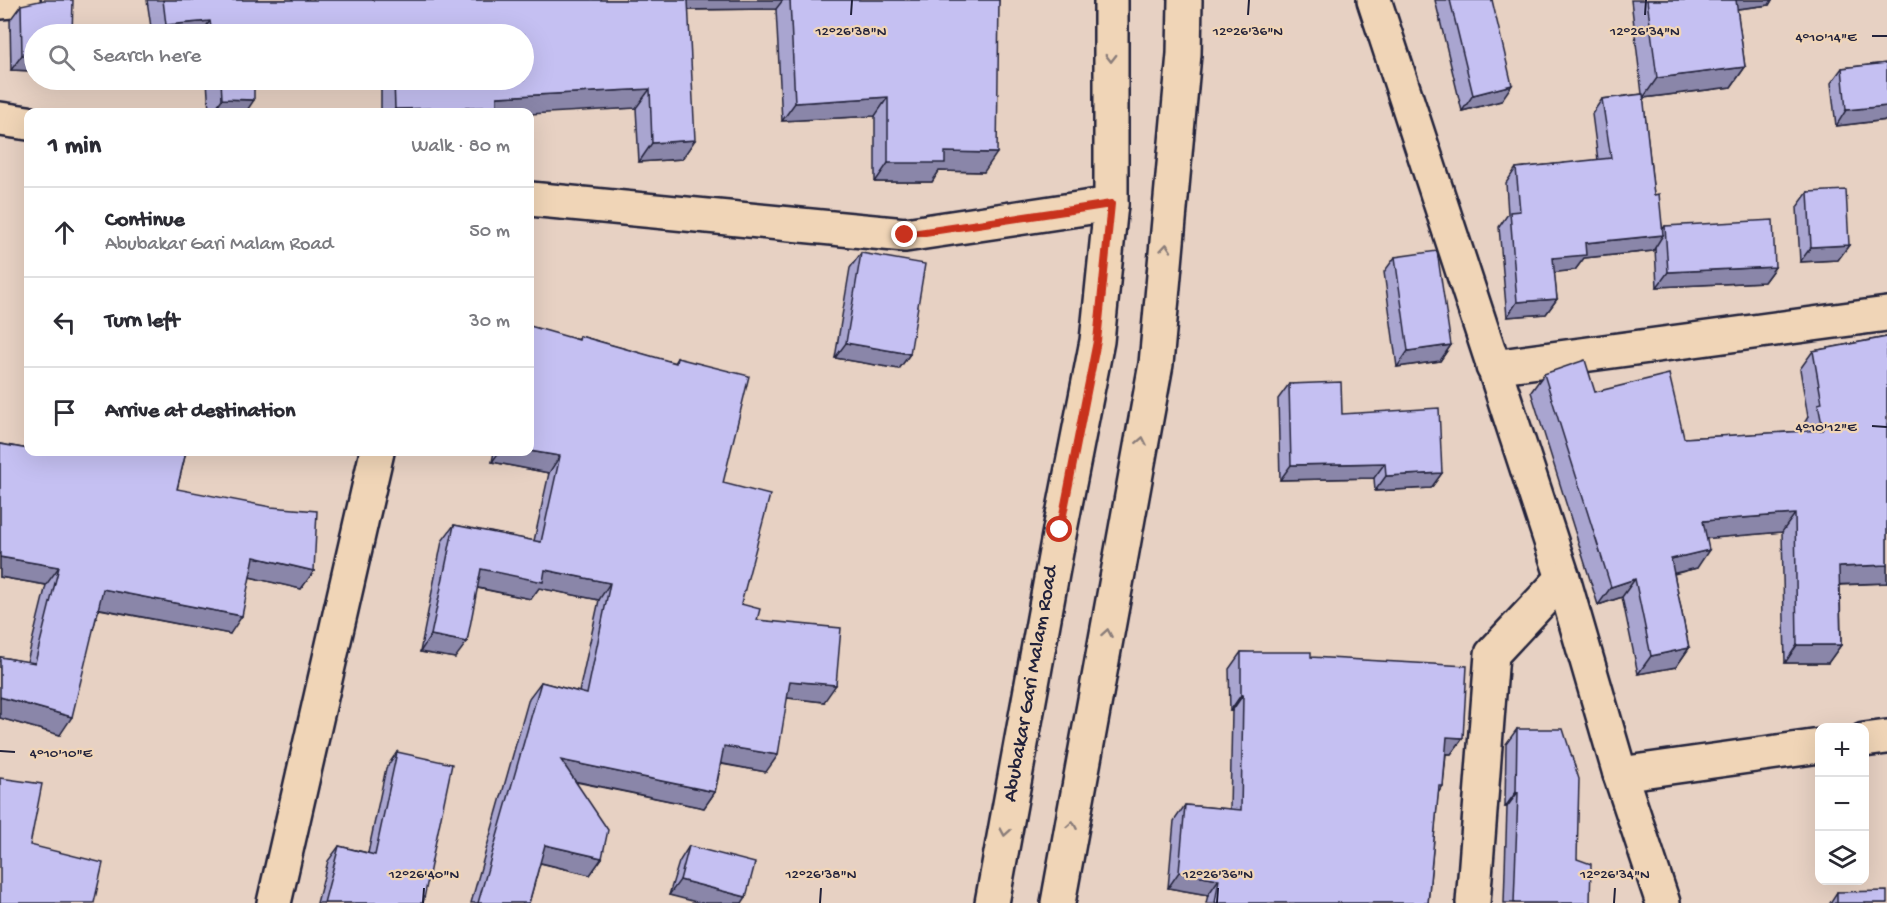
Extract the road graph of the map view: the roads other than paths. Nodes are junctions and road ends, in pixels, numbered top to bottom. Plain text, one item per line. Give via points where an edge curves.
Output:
1 (23, 0) edge
2 (1111, 0) edge
3 (1185, 0) edge
4 (1374, 0) edge
5 (0, 2) edge
6 (0, 118) edge
7 (24, 122) edge
8 (534, 200) edge
9 (1111, 204) junction
10 (1887, 314) edge
11 (1493, 367) junction
12 (376, 456) edge
13 (1563, 578) junction
14 (1887, 736) edge
15 (1869, 739) edge
16 (1815, 747) edge
17 (1620, 774) junction
18 (274, 903) edge
19 (992, 903) edge
20 (1058, 903) edge
21 (1473, 903) edge
22 (1663, 903) edge

1 - 5 street
2 -> 9 street, Abubakar Gari Malam Road
20 -> 3 street via 1156,364 1184,54
4 - 11 street
6 - 7 street
8 - 9 street via 905,235
9 -> 19 street, Abubakar Gari Malam Road via 1097,341
10 - 11 street
11 - 13 street
12 - 18 street
13 - 17 street
13 - 21 street via 1492,654
14 - 15 street
16 - 17 street
17 - 22 street

